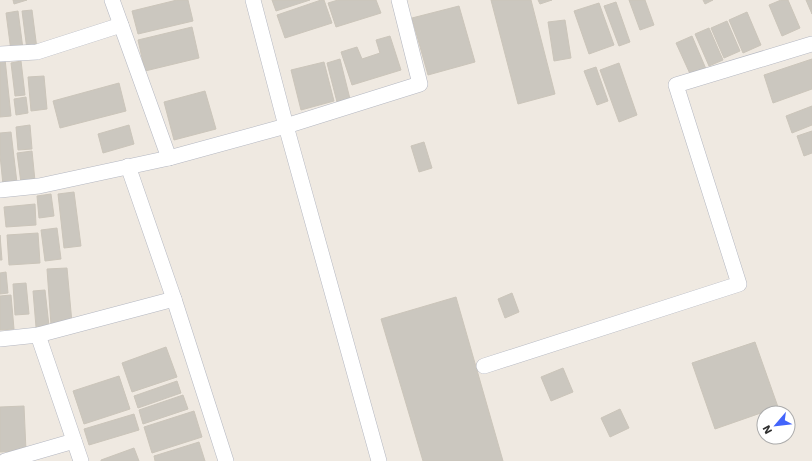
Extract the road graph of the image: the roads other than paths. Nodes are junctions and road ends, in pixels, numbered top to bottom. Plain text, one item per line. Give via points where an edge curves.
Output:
1 (112, 0) edge
2 (253, 0) edge
3 (399, 0) edge
4 (122, 25) junction
5 (812, 44) edge
6 (0, 54) edge
7 (286, 126) junction
8 (169, 158) junction
9 (128, 166) junction
10 (0, 190) edge
11 (174, 299) junction
12 (38, 335) junction
13 (0, 339) edge
14 (484, 366) dead end
15 (74, 442) junction
16 (376, 460) edge
17 (5, 461) edge
18 (81, 461) edge
19 (226, 461) edge

1 - 4 street
2 - 7 street
3 - 7 street via 420,84
4 - 6 street via 37,52
4 - 8 street
5 - 14 street via 676,84 739,284
7 - 8 street
7 - 16 street
8 - 9 street
9 - 10 street via 46,184
9 - 11 street
11 - 12 street
11 - 19 street
12 - 13 street
12 - 15 street
15 - 17 street
15 - 18 street

